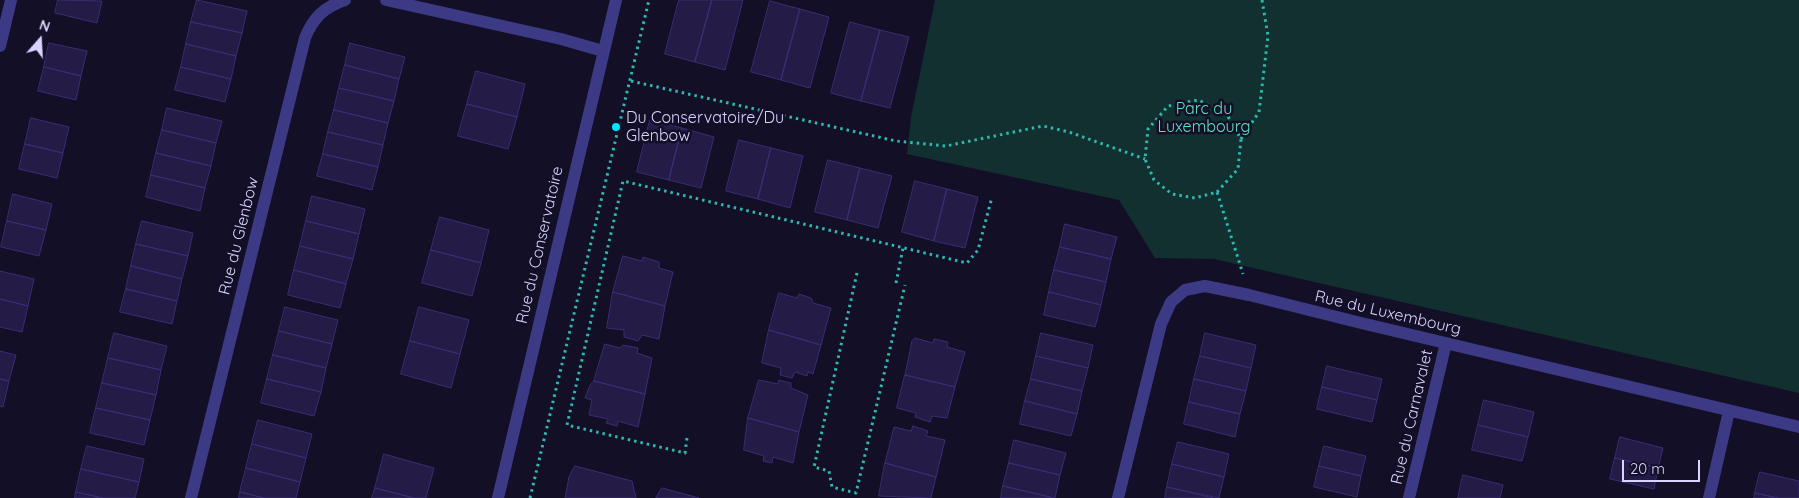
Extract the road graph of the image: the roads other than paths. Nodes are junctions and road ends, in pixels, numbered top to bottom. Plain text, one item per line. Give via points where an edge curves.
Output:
1 (11, 0) edge
2 (345, 0) edge
3 (386, 0) edge
4 (616, 0) edge
5 (0, 46) edge
6 (604, 51) junction
7 (1446, 344) junction
8 (1729, 411) junction
9 (1799, 427) edge
10 (191, 498) edge
11 (498, 498) edge
12 (1118, 498) edge
13 (1409, 498) edge
14 (1709, 498) edge

1 - 5 street
2 - 10 street, Rue du Glenbow via 312,20 305,38
3 - 6 street
4 - 6 street, Rue du Conservatoire
6 - 11 street, Rue du Conservatoire
7 - 8 street, Rue du Luxembourg
7 - 12 street, Rue du Luxembourg via 1249,294 1205,286 1185,290 1171,302 1161,324
7 - 13 street, Rue du Carnavalet
8 - 9 street, Rue du Luxembourg
8 - 14 street

